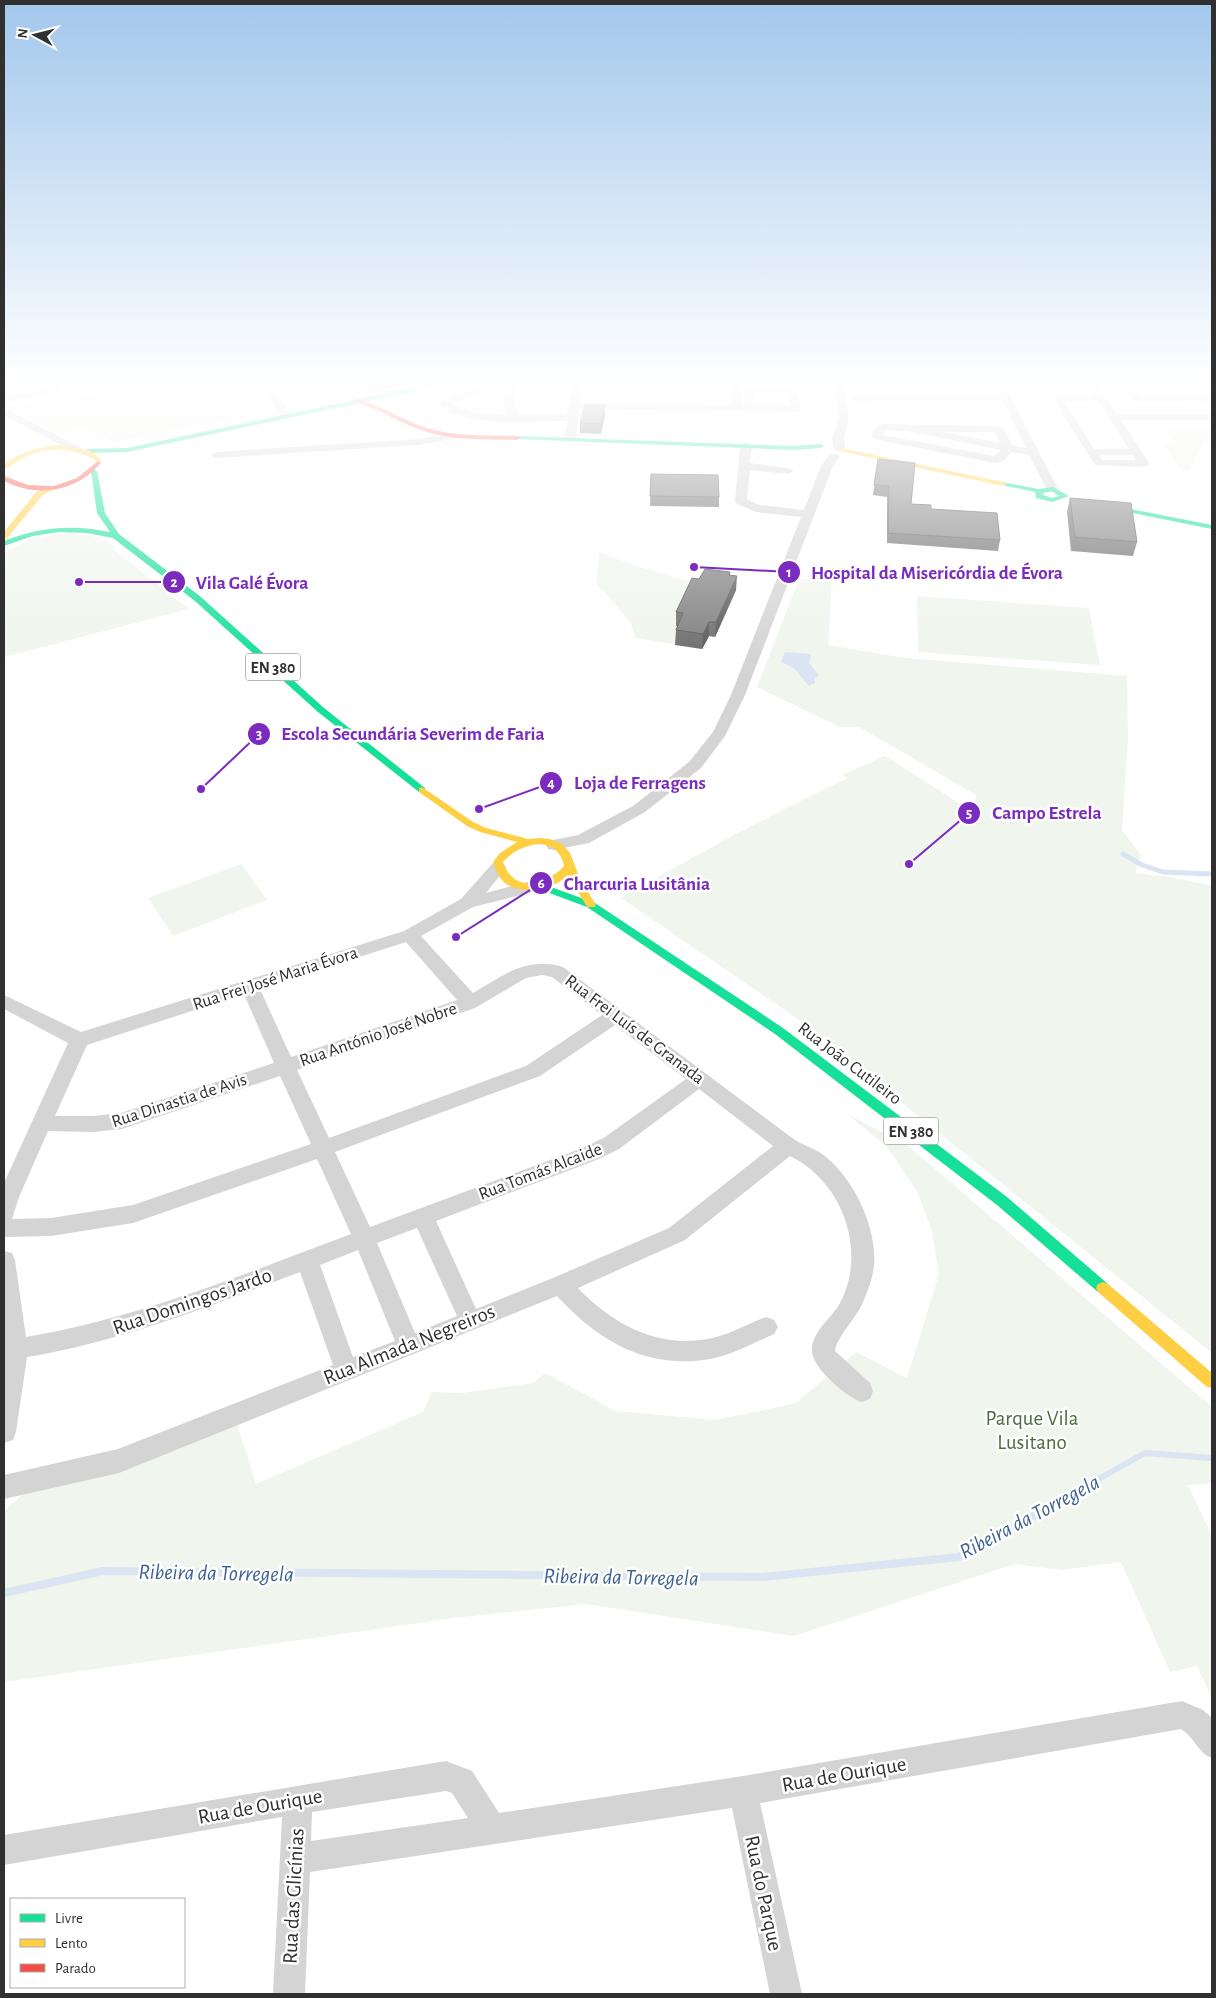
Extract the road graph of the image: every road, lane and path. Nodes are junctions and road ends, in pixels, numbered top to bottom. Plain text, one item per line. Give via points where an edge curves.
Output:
1 (85, 473) edge
2 (96, 473) edge
3 (743, 473) edge
4 (823, 473) edge
5 (956, 473) edge
6 (1044, 473) edge
7 (63, 485) junction
8 (11, 486) edge
9 (1052, 489) junction
10 (1038, 492) junction
11 (97, 494) junction
12 (1074, 499) junction
13 (808, 514) junction
14 (1212, 527) edge
15 (4, 536) edge
16 (116, 536) junction
17 (4, 544) edge
18 (470, 824) junction
19 (583, 839) junction
20 (527, 842) junction
21 (554, 845) junction
22 (494, 857) junction
23 (569, 863) junction
24 (534, 887) junction
25 (467, 902) junction
26 (591, 904) junction
27 (410, 935) junction
28 (249, 986) junction
29 (4, 1001) edge
30 (470, 1002) junction
31 (616, 1015) junction
32 (79, 1040) junction
33 (285, 1065) junction
34 (701, 1078) junction
35 (42, 1123) junction
36 (788, 1146) junction
37 (323, 1148) junction
38 (4, 1213) edge
39 (422, 1216) junction
40 (4, 1228) edge
41 (364, 1238) junction
42 (4, 1260) edge
43 (307, 1260) junction
44 (561, 1285) junction
45 (470, 1320) junction
46 (766, 1327) dead end
47 (408, 1344) junction
48 (16, 1349) junction
49 (346, 1369) junction
50 (1212, 1382) edge
51 (861, 1391) dead end
52 (4, 1432) edge
53 (4, 1487) edge
54 (1204, 1732) edge
55 (743, 1792) junction
56 (298, 1799) junction
57 (491, 1828) junction
58 (4, 1850) edge
59 (295, 1859) junction
60 (289, 1994) edge
61 (786, 1994) edge

1 - 7 main road
2 - 11 main road, Rua João Cutileiro / EN 380
3 - 13 street via 741,501 744,504
4 - 13 street
5 - 10 main road
6 - 9 street
7 - 8 main road
7 - 11 main road via 83,486
7 - 15 main road via 40,494
9 - 10 main road
9 - 12 main road
10 - 12 main road via 1046,500
11 - 16 main road, Rua João Cutileiro / EN 380 via 102,518
12 - 14 main road
13 - 19 street via 738,695 720,733 695,764 639,808
16 - 17 main road via 91,529 62,527 36,531
16 - 18 main road, Rua João Cutileiro / EN 380 via 198,599 327,715
18 - 20 main road, Rua João Cutileiro / EN 380
18 - 22 main road, Rua João Cutileiro / EN 380
19 - 21 street
19 - 23 street
20 - 21 main road, Rua João Cutileiro
20 - 22 main road, Rua João Cutileiro
21 - 23 main road, Rua João Cutileiro via 564,851
22 - 24 main road, Rua João Cutileiro via 503,877
22 - 25 street, Rua Frei José Maria Évora
23 - 24 main road via 564,876
23 - 26 main road, Rua João Cutileiro / EN 380
24 - 25 street, Rua Frei José Maria Évora
24 - 26 main road, Rua João Cutileiro / EN 380
25 - 27 street, Rua Frei José Maria Évora
26 - 50 main road, Rua João Cutileiro / EN 380 via 846,1080 1002,1201
27 - 28 street, Rua Frei José Maria Évora
27 - 30 street
28 - 32 street, Rua Frei José Maria Évora
28 - 33 street
29 - 32 street
30 - 31 street, Rua Frei Luís de Granada via 525,969 542,968 557,971
30 - 33 street, Rua António José Nobre
31 - 34 street, Rua Frei Luís de Granada
31 - 37 street via 533,1070
32 - 35 street
33 - 35 street, Rua Dinastia de Avis via 122,1121
33 - 37 street
34 - 36 street, Rua Frei Luís de Granada
34 - 39 street, Rua Tomás Alcaide via 602,1149
35 - 38 street via 8,1196
36 - 44 street, Rua Almada Negreiros via 677,1234
36 - 51 street, Rua Frei Luís de Granada via 818,1162 839,1187 854,1214 863,1263 857,1292 841,1322 824,1343 823,1353 829,1363
37 - 40 street via 133,1214 51,1226
37 - 41 street
39 - 41 street, Rua Tomás Alcaide
39 - 45 street
41 - 43 street, Rua Domingos Jardo
41 - 47 street
42 - 48 street
43 - 48 street, Rua Domingos Jardo via 125,1327
43 - 49 street
44 - 45 street, Rua Almada Negreiros
44 - 46 street via 603,1326 651,1346 690,1351 714,1347
45 - 47 street, Rua Almada Negreiros
47 - 49 street, Rua Almada Negreiros
48 - 52 street
49 - 53 street, Rua Almada Negreiros via 119,1460
54 - 55 street, Rua de Ourique via 1182,1716
55 - 57 street, Rua de Ourique
55 - 61 street, Rua do Parque
56 - 57 street, Rua de Ourique via 446,1776 462,1781
56 - 58 street, Rua de Ourique
56 - 59 street, Rua das Glicínias
57 - 59 street, Rua de Ourique
59 - 60 street, Rua das Glicínias

